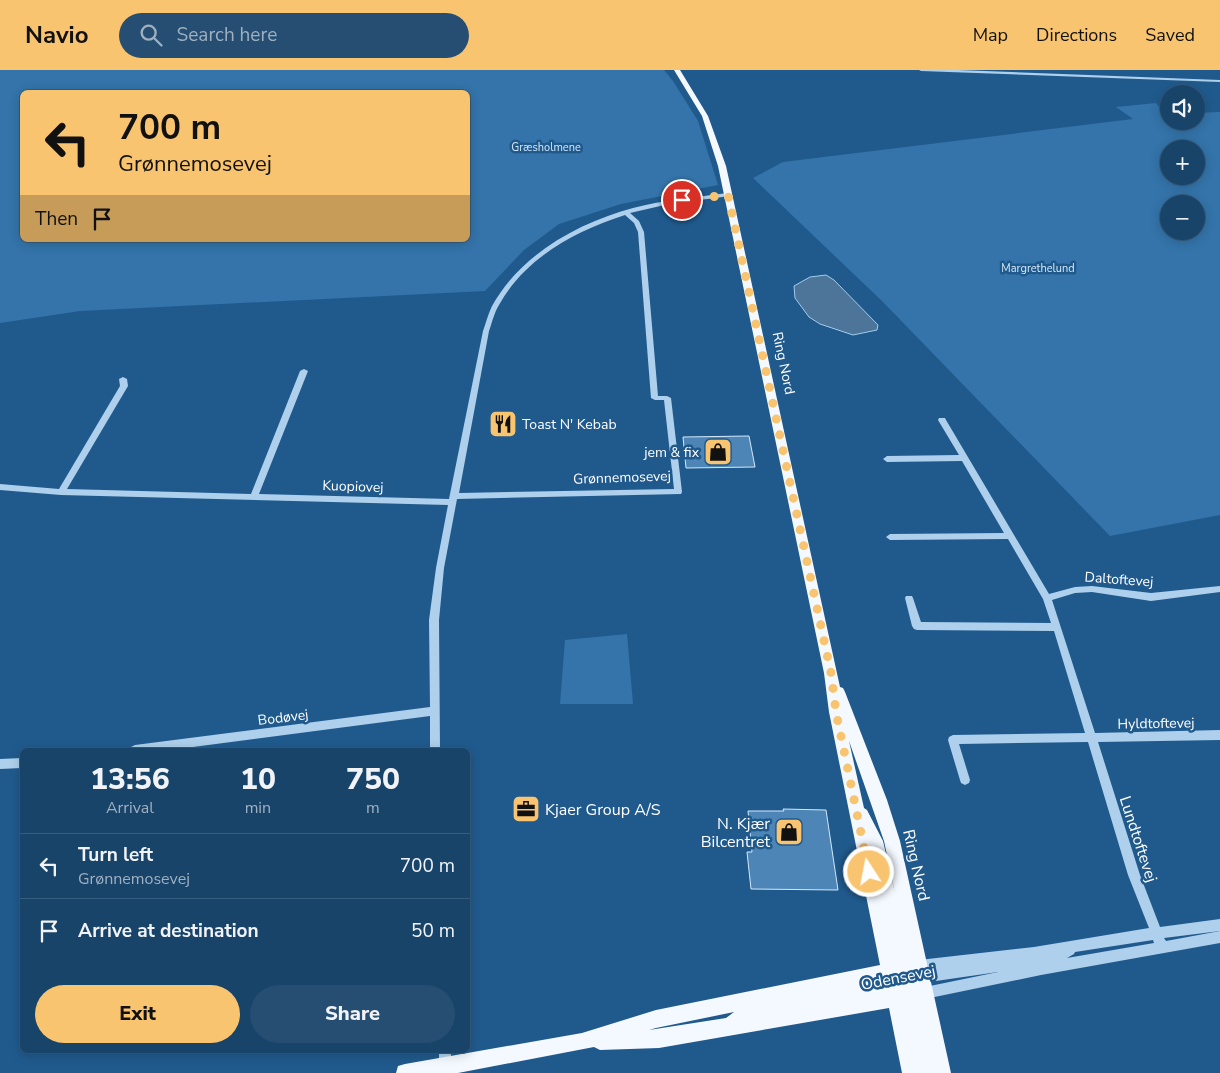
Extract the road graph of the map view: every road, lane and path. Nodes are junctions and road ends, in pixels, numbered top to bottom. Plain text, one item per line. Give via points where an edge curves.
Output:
1 (677, 70) edge
2 (921, 70) edge
3 (1220, 81) edge
4 (728, 195) junction
5 (627, 213) junction
6 (304, 371) dead end
7 (123, 379) dead end
8 (942, 420) dead end
9 (965, 458) junction
10 (887, 459) dead end
11 (0, 487) edge
12 (61, 492) junction
13 (254, 496) junction
14 (452, 499) junction
15 (1010, 536) junction
16 (890, 537) dead end
17 (1220, 588) edge
18 (909, 598) dead end
19 (1047, 598) junction
20 (1057, 626) junction
21 (831, 673) junction
22 (434, 711) junction
23 (1220, 735) edge
24 (1092, 738) junction
25 (150, 748) edge
26 (435, 748) edge
27 (0, 764) edge
28 (20, 764) edge
29 (964, 780) dead end
30 (1220, 925) edge
31 (1156, 934) junction
32 (1220, 937) edge
33 (1076, 946) joint
34 (1162, 947) junction
35 (907, 982) junction
36 (582, 1042) junction
37 (445, 1058) edge
38 (405, 1073) edge
39 (910, 1073) edge
40 (928, 1073) edge
41 (942, 1073) edge

1 - 4 main road, Ring Nord via 705,116
2 - 3 street
4 - 5 street via 673,202
4 - 21 main road, Ring Nord
5 - 14 street via 584,229 544,252 514,279 494,307 486,331
5 - 14 street, Grønnemosevej via 638,222 641,232 655,398 667,398 678,492
6 - 13 street
7 - 12 street via 124,386
8 - 9 street, Lundtoftevej
9 - 10 street
9 - 15 street, Lundtoftevej
11 - 12 street, Kuopiovej
12 - 13 street, Kuopiovej
13 - 14 street, Kuopiovej
14 - 22 street via 434,620
15 - 16 street
15 - 19 street, Lundtoftevej
17 - 19 street, Daltoftevej via 1151,597 1092,589
18 - 20 street via 917,626
19 - 20 street, Lundtoftevej
20 - 24 street, Lundtoftevej
21 - 35 main road, Ring Nord via 854,799
21 - 35 main road, Ring Nord via 892,840
22 - 25 street, Bodøvej
22 - 26 street
23 - 24 street, Hyldtoftevej
24 - 29 street via 953,740
24 - 31 street, Lundtoftevej via 1134,875
27 - 28 street
30 - 31 street, Odensevej
31 - 33 street, Odensevej
31 - 34 street, Lundtoftevej
32 - 34 street, Odensevej
33 - 35 street, Odensevej via 1056,956
34 - 35 street, Odensevej
35 - 36 main road, Odensevej via 656,1019
35 - 36 main road, Odensevej via 726,1027 659,1039
35 - 39 main road, Ring Nord
35 - 40 main road
35 - 41 main road, Ring Nord
36 - 37 main road, Odensevej
37 - 38 main road, Odensevej

